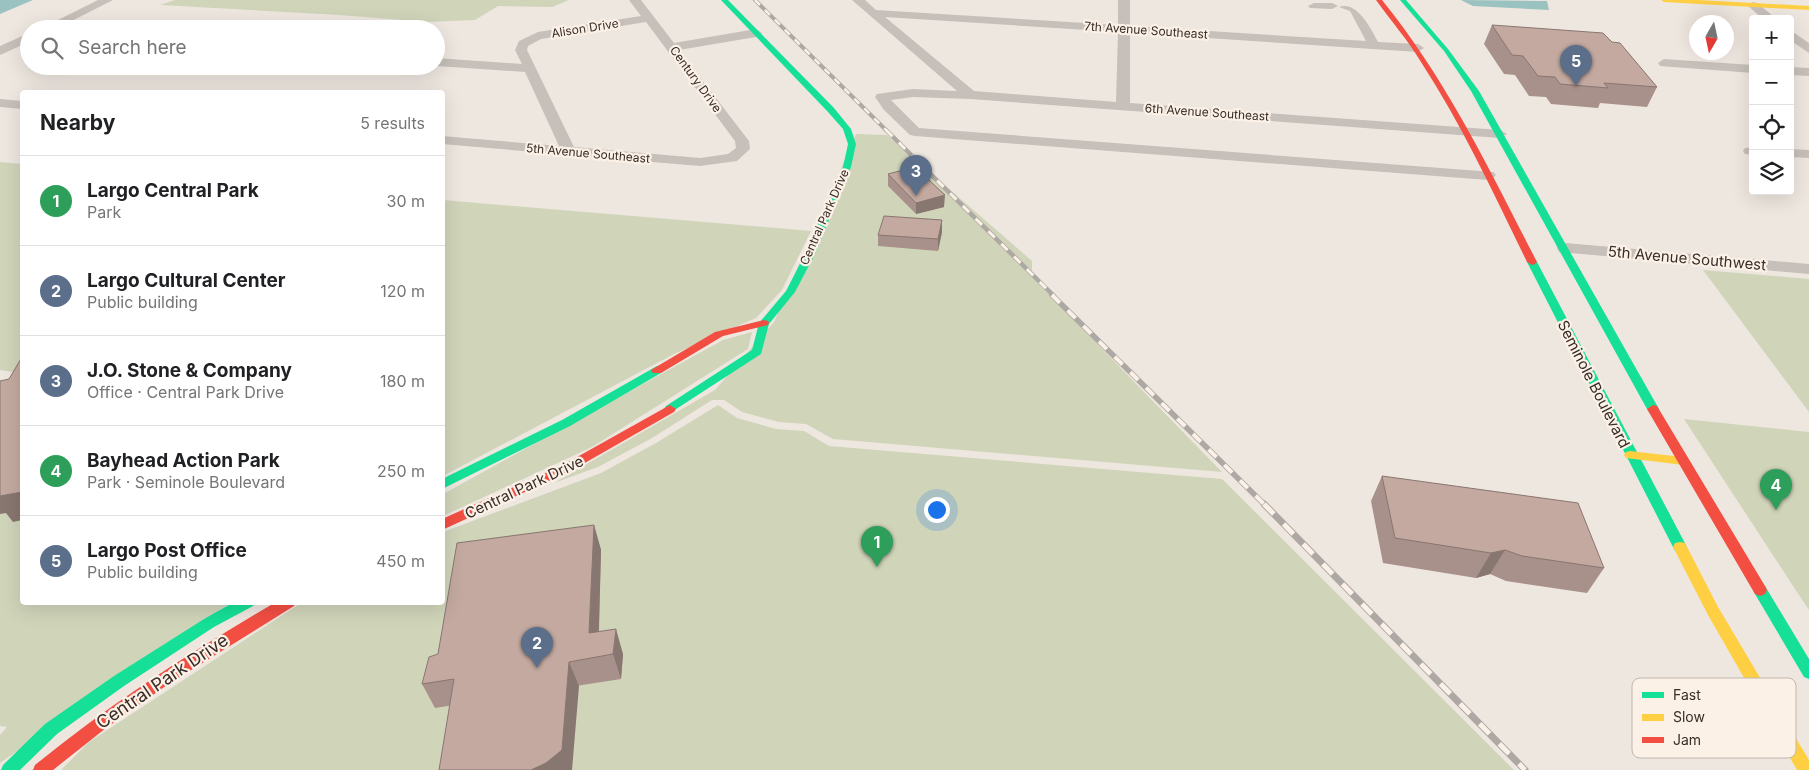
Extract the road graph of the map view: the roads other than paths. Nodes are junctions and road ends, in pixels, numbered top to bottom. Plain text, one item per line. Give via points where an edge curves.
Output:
1 (107, 0) edge
2 (636, 0) edge
3 (724, 0) edge
4 (858, 0) edge
5 (1124, 0) edge
6 (1379, 0) edge
7 (1403, 0) edge
8 (1664, 0) edge
9 (1753, 4) junction
10 (1314, 6) dead end
11 (1332, 6) dead end
12 (1345, 7) dead end
13 (1809, 8) edge
14 (873, 13) junction
15 (1766, 15) edge
16 (649, 18) junction
17 (65, 20) edge
18 (1124, 29) junction
19 (756, 33) junction
20 (1794, 37) edge
21 (20, 41) edge
22 (1374, 45) junction
23 (673, 47) junction
24 (1418, 48) junction
25 (1809, 49) edge
26 (0, 51) edge
27 (445, 63) edge
28 (1664, 63) dead end
29 (531, 69) junction
30 (1749, 69) edge
31 (1794, 71) edge
32 (1809, 72) edge
33 (970, 95) junction
34 (0, 103) edge
35 (20, 105) edge
36 (1123, 106) junction
37 (1466, 132) junction
38 (1500, 134) junction
39 (445, 140) edge
40 (569, 151) junction
41 (1794, 153) edge
42 (1809, 154) edge
43 (732, 158) joint
44 (1488, 175) junction
45 (1522, 242) junction
46 (1550, 246) junction
47 (1809, 269) edge
48 (764, 322) junction
49 (1630, 455) junction
50 (1683, 461) junction
51 (445, 484) edge
52 (445, 524) edge
53 (242, 605) edge
54 (284, 605) edge
55 (1809, 672) edge
56 (1752, 678) edge
57 (1796, 753) edge
58 (9, 770) edge
59 (41, 770) edge
60 (1806, 770) edge

1 - 17 street
2 - 16 street, Century Drive
3 - 19 main road, Central Park Drive
4 - 14 street
5 - 18 street
6 - 24 main road, Seminole Boulevard
7 - 38 main road via 1446,50
8 - 9 main road
9 - 13 main road
9 - 15 street
10 - 11 street
12 - 22 street via 1354,8 1358,13
14 - 18 street, 7th Avenue Southeast
14 - 33 street
16 - 23 street, Century Drive
16 - 29 street, Alison Drive via 538,36 523,44 521,50
18 - 22 street, 7th Avenue Southeast
18 - 36 street
19 - 23 street
19 - 48 main road, Central Park Drive via 831,110 847,130 852,144 847,167 809,256 790,292
20 - 25 street
21 - 26 street
22 - 24 street, 7th Avenue Southeast
23 - 43 street, Century Drive via 742,141 743,149
24 - 37 main road, Seminole Boulevard
27 - 29 street
28 - 30 street
29 - 40 street
31 - 32 street
33 - 36 street, 6th Avenue Southeast
33 - 44 street, 6th Avenue Southeast via 913,93 882,97 915,132
34 - 35 street
36 - 37 street, 6th Avenue Southeast
37 - 38 street, 6th Avenue Southeast
37 - 44 main road, Seminole Boulevard
38 - 46 main road
39 - 40 street, 5th Avenue Southeast
40 - 43 street, 5th Avenue Southeast via 700,162
41 - 42 street
44 - 45 main road, Seminole Boulevard
45 - 46 main road
45 - 49 main road, Seminole Boulevard
46 - 47 street, 5th Avenue Southwest
46 - 50 main road
48 - 51 main road via 719,334 566,423
48 - 52 main road, Central Park Drive via 757,352 709,385 596,453
49 - 50 main road
49 - 56 main road, Seminole Boulevard
50 - 55 main road
53 - 58 main road, Central Park Drive via 111,686 51,729
54 - 59 main road, Central Park Drive via 220,641 134,697
57 - 60 main road, Seminole Boulevard

